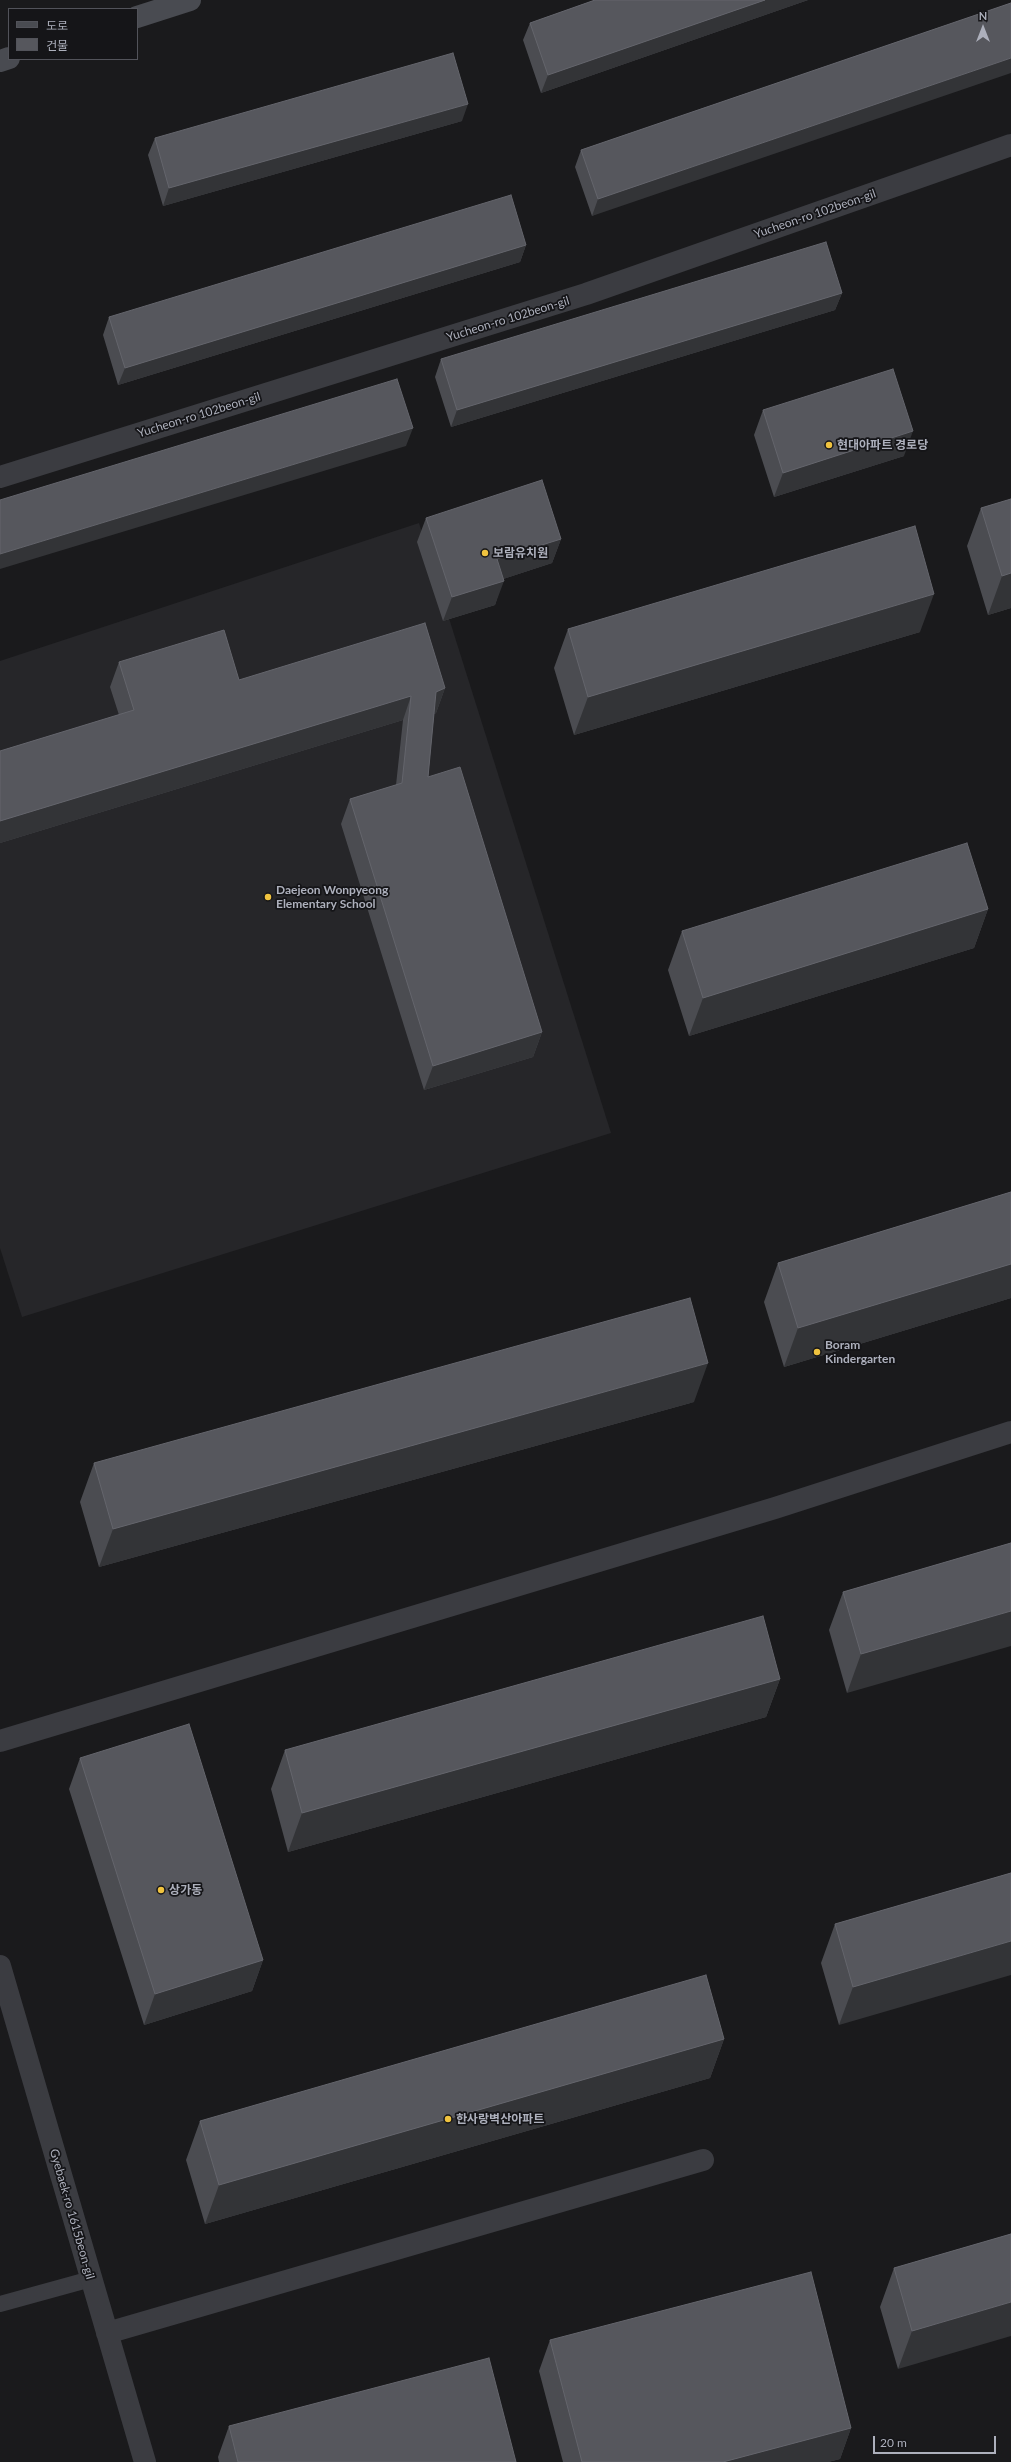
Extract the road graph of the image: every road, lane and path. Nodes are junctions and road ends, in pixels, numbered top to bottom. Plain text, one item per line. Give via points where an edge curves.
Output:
1 (190, 0) edge
2 (138, 17) edge
3 (1011, 145) edge
4 (0, 477) edge
5 (1011, 1432) edge
6 (0, 1741) edge
7 (0, 1966) edge
8 (702, 2160) dead end
9 (91, 2279) junction
10 (0, 2304) edge
11 (107, 2333) junction
12 (145, 2462) edge

1 - 2 main road
3 - 4 street, Yucheon-ro 102beon-gil via 586,294
5 - 6 street via 756,1514
7 - 9 street, Gyebaek-ro 1615beon-gil
8 - 11 street
9 - 10 lane
9 - 11 street, Gyebaek-ro 1615beon-gil
11 - 12 street, Gyebaek-ro 1615beon-gil

